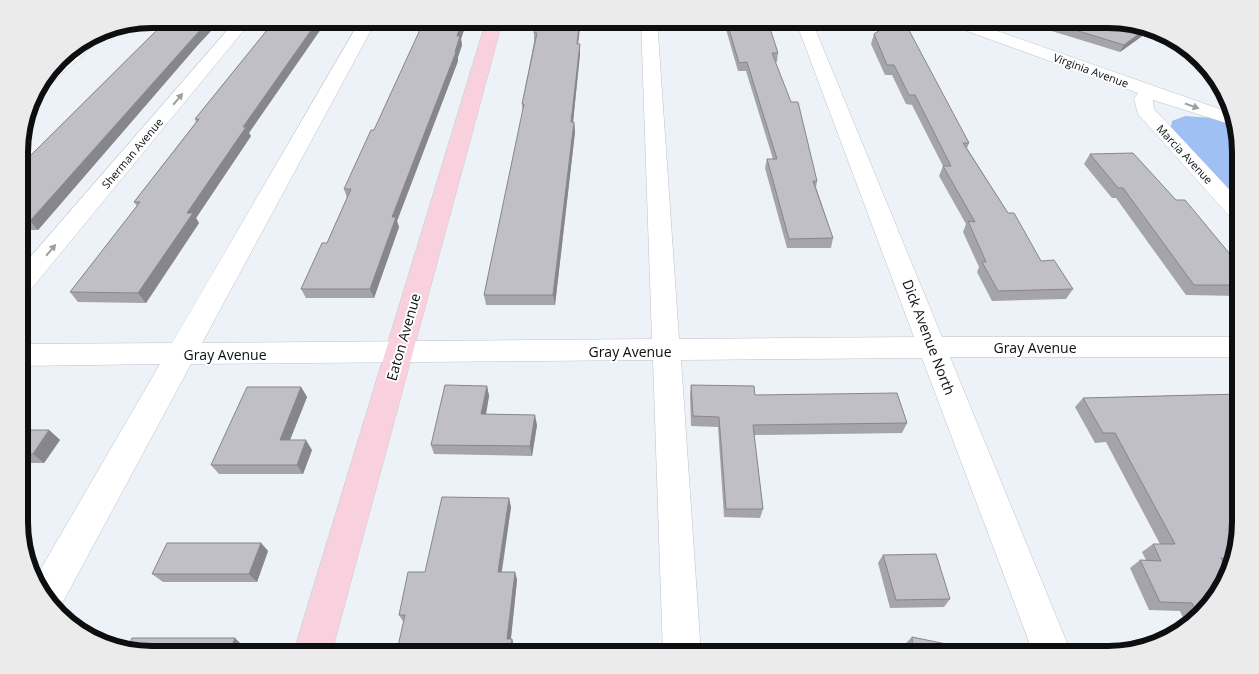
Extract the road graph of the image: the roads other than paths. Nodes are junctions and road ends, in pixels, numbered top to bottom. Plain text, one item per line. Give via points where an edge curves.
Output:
1 (237, 28) edge
2 (364, 28) edge
3 (492, 28) edge
4 (649, 28) edge
5 (807, 28) edge
6 (973, 28) edge
7 (1150, 91) junction
8 (1227, 118) edge
9 (1232, 205) edge
10 (28, 276) edge
11 (933, 347) junction
12 (1232, 347) edge
13 (665, 351) junction
14 (398, 353) junction
15 (183, 354) junction
16 (28, 355) edge
17 (48, 591) edge
18 (315, 646) edge
19 (681, 646) edge
20 (1050, 646) edge

10 -> 1 street, Sherman Avenue
2 - 15 street
3 - 14 main road, Eaton Avenue
4 - 13 street
5 - 11 street, Dick Avenue North
6 - 7 street, Virginia Avenue
7 -> 8 street, Virginia Avenue
7 - 9 street, Marcia Avenue via 1143,99 1145,110
11 - 12 street, Gray Avenue
11 - 13 street, Gray Avenue
11 - 20 street, Dick Avenue North
13 - 14 street, Gray Avenue
13 - 19 street
14 - 15 street, Gray Avenue
14 - 18 main road, Eaton Avenue
15 - 16 street, Gray Avenue
15 - 17 street

